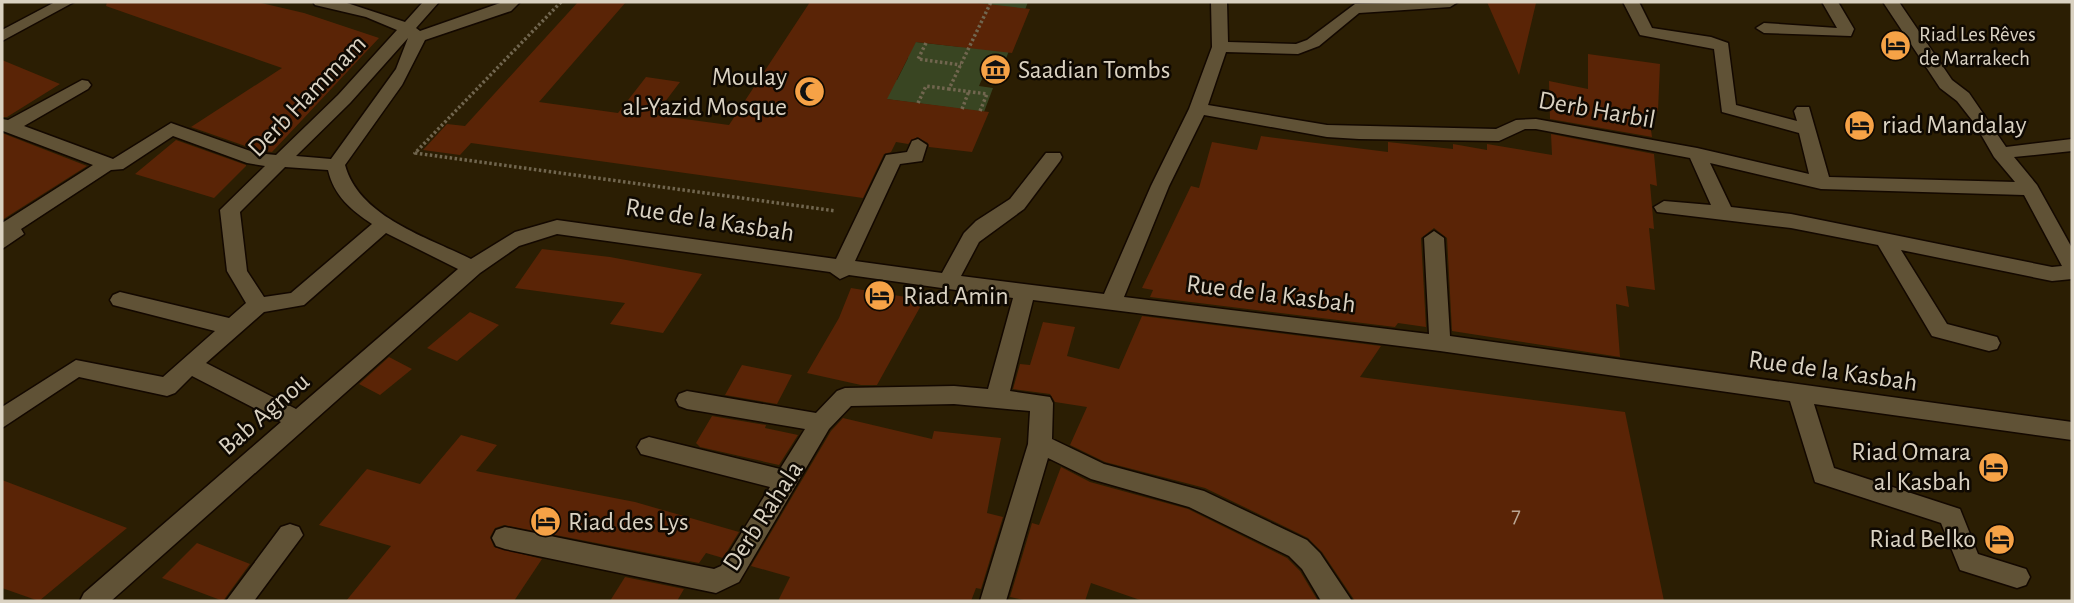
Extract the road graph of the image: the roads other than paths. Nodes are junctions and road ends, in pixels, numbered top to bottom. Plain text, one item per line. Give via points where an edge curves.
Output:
1 (66, 2) edge
2 (321, 2) edge
3 (431, 2) edge
4 (512, 2) edge
5 (1219, 2) edge
6 (1450, 2) edge
7 (1631, 2) edge
8 (1830, 2) edge
9 (1891, 2) edge
10 (1764, 28) dead end
11 (412, 33) junction
12 (2, 36) edge
13 (1220, 47) junction
14 (82, 85) dead end
15 (1198, 109) junction
16 (1803, 111) dead end
17 (5, 126) edge
18 (1809, 130) junction
19 (918, 145) dead end
20 (2072, 145) edge
21 (2001, 153) junction
22 (1697, 154) junction
23 (1053, 157) dead end
24 (284, 161) junction
25 (108, 164) junction
26 (335, 165) junction
27 (1821, 183) junction
28 (2030, 189) junction
29 (1664, 207) dead end
30 (1724, 213) junction
31 (385, 223) junction
32 (2, 234) edge
33 (1434, 237) dead end
34 (1884, 239) junction
35 (473, 268) junction
36 (841, 270) junction
37 (948, 281) junction
38 (1025, 292) junction
39 (120, 300) dead end
40 (1111, 302) junction
41 (258, 305) junction
42 (233, 327) junction
43 (1440, 343) junction
44 (1989, 343) dead end
45 (190, 365) junction
46 (1800, 395) junction
47 (997, 398) junction
48 (687, 400) dead end
49 (2, 419) edge
50 (299, 421) junction
51 (821, 424) junction
52 (2071, 433) edge
53 (1040, 444) junction
54 (649, 447) dead end
55 (787, 481) junction
56 (290, 535) dead end
57 (505, 538) dead end
58 (2017, 577) dead end
59 (93, 601) edge
60 (239, 601) edge
61 (993, 601) edge
62 (1339, 601) edge

1 - 12 street
2 - 11 street via 359,9
3 - 11 street, Derb Hammam
4 - 11 street via 505,8
5 - 13 street
6 - 13 street via 1355,9 1313,43 1298,49
7 - 18 street via 1646,32 1722,47 1728,108
8 - 10 street via 1845,33
9 - 21 street via 1946,84 1983,122
11 - 24 street, Derb Hammam
11 - 26 street via 413,58
13 - 15 street
14 - 17 street
15 - 22 street, Derb Harbil via 1359,133 1499,135 1522,124 1536,124
15 - 40 street
16 - 18 street
17 - 25 street
18 - 27 street
19 - 36 street via 915,157 893,159
20 - 21 street
21 - 28 street
22 - 27 street, Derb Harbil
22 - 30 street
23 - 37 street via 1017,204 971,238
24 - 25 street via 254,159 171,129 116,165
24 - 26 street
24 - 41 street, Derb Hammam via 230,211 237,271
25 - 32 street
26 - 31 street via 343,188
27 - 28 street, Derb Harbil
28 - 34 street via 2072,266 2068,273 2052,274
29 - 30 street
30 - 34 street
31 - 35 street
31 - 41 street via 297,300
33 - 43 street
34 - 44 street via 1940,330
35 - 36 street, Rue de la Kasbah via 506,243 557,227
35 - 50 street, Bab Agnou
36 - 37 street, Rue de la Kasbah
37 - 38 street, Rue de la Kasbah
38 - 40 street, Rue de la Kasbah
38 - 47 street
39 - 42 street
40 - 43 street, Rue de la Kasbah
41 - 42 street
42 - 45 street
43 - 46 street, Rue de la Kasbah
45 - 49 street via 167,387 69,367
45 - 50 street
46 - 52 street, Rue de la Kasbah
46 - 58 street via 1824,475 1951,516 1969,562
47 - 51 street, Derb Rahala via 845,397
47 - 53 street, Derb Rahala via 1042,403
48 - 51 street
50 - 59 street, Bab Agnou
51 - 55 street, Derb Rahala
53 - 61 street, Derb Rahala
53 - 62 street via 1099,471 1195,498 1298,548 1311,557 1321,583
54 - 55 street
55 - 57 street, Derb Rahala via 730,575 716,581
56 - 60 street

